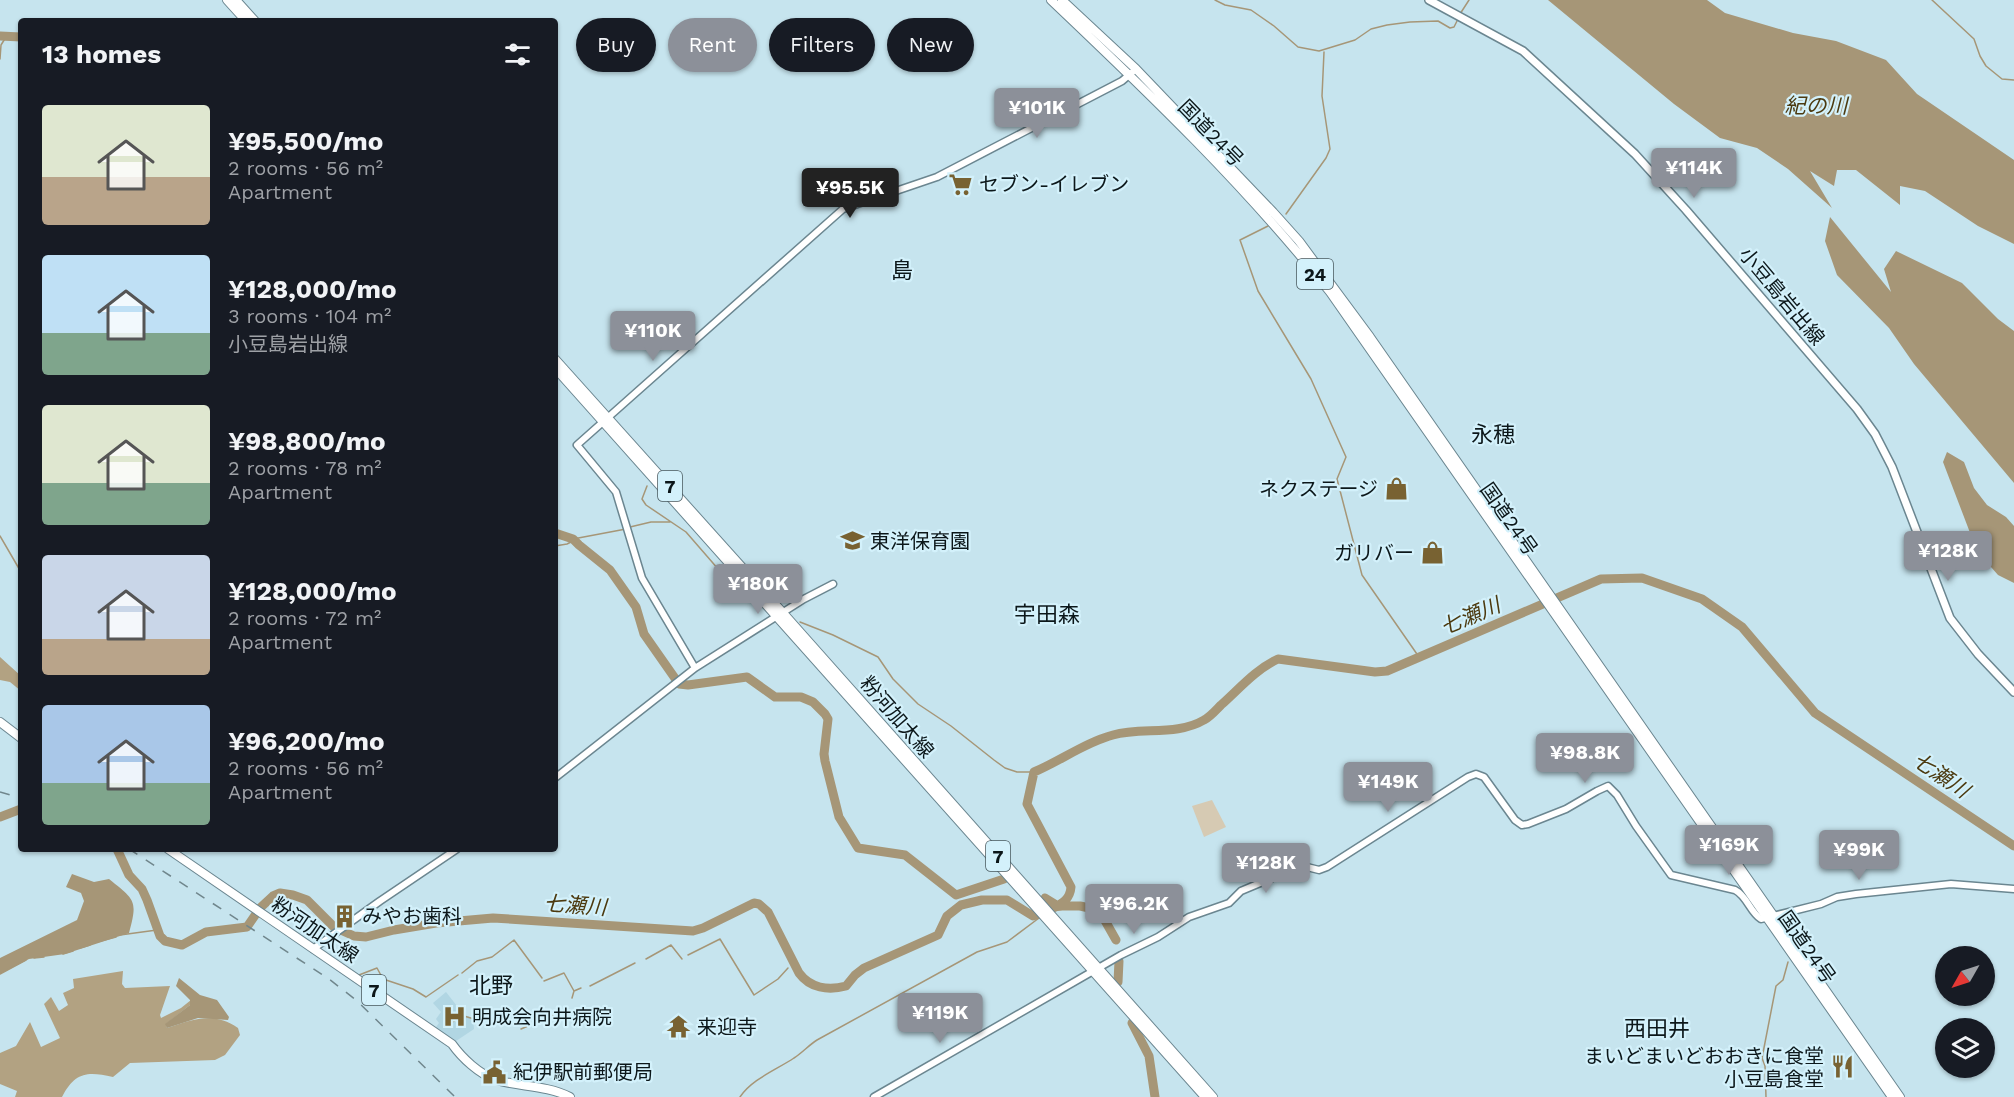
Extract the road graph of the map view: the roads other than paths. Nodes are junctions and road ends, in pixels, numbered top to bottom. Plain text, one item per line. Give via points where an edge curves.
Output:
1 (227, 0) edge
2 (236, 0) edge
3 (1051, 0) edge
4 (1062, 0) edge
5 (1429, 0) edge
6 (243, 18) edge
7 (252, 18) edge
8 (1133, 72) junction
9 (558, 363) edge
10 (558, 371) edge
11 (606, 420) junction
12 (833, 584) dead end
13 (781, 615) junction
14 (695, 668) junction
15 (2014, 692) edge
16 (0, 722) edge
17 (18, 736) edge
18 (558, 776) edge
19 (172, 852) edge
20 (453, 852) edge
21 (2014, 889) edge
22 (1770, 916) junction
23 (314, 949) junction
24 (1096, 970) junction
25 (570, 1097) edge
26 (874, 1097) edge
27 (1205, 1097) edge
28 (1213, 1097) edge
29 (1892, 1097) edge
30 (1900, 1097) edge

1 - 6 main road
2 - 7 main road
3 - 8 main road, 国道24号 / 24
4 - 8 main road, 国道24号 / 24
5 - 15 main road, 小豆島岩出線 via 1523,51 1635,154 1857,410 1892,467 1950,618
8 - 11 street via 937,177 843,209
8 - 22 main road, 国道24号 / 24 via 1216,151 1299,241 1351,310
9 - 11 main road, 粉河加太線 / 7
10 - 11 main road, 粉河加太線 / 7
11 - 13 main road, 粉河加太線 / 7
11 - 14 street via 577,445 612,485 642,578
12 - 13 street
13 - 14 street
13 - 24 main road, 粉河加太線 / 7
14 - 18 street
16 - 17 main road
19 - 23 main road, 粉河加太線 / 7
20 - 23 street
21 - 22 street via 1951,884 1914,887 1837,897
22 - 24 street via 1761,919 1735,890 1671,875 1608,786 1566,809 1522,825 1484,777 1476,774 1327,867 1319,870 1293,866 1245,889 1229,903 1189,917
22 - 29 main road, 国道24号 / 24
22 - 30 main road, 国道24号 / 24
23 - 25 main road, 粉河加太線 / 7 via 452,1044 484,1074
24 - 26 street
24 - 27 main road, 粉河加太線 / 7
24 - 28 main road, 粉河加太線 / 7

